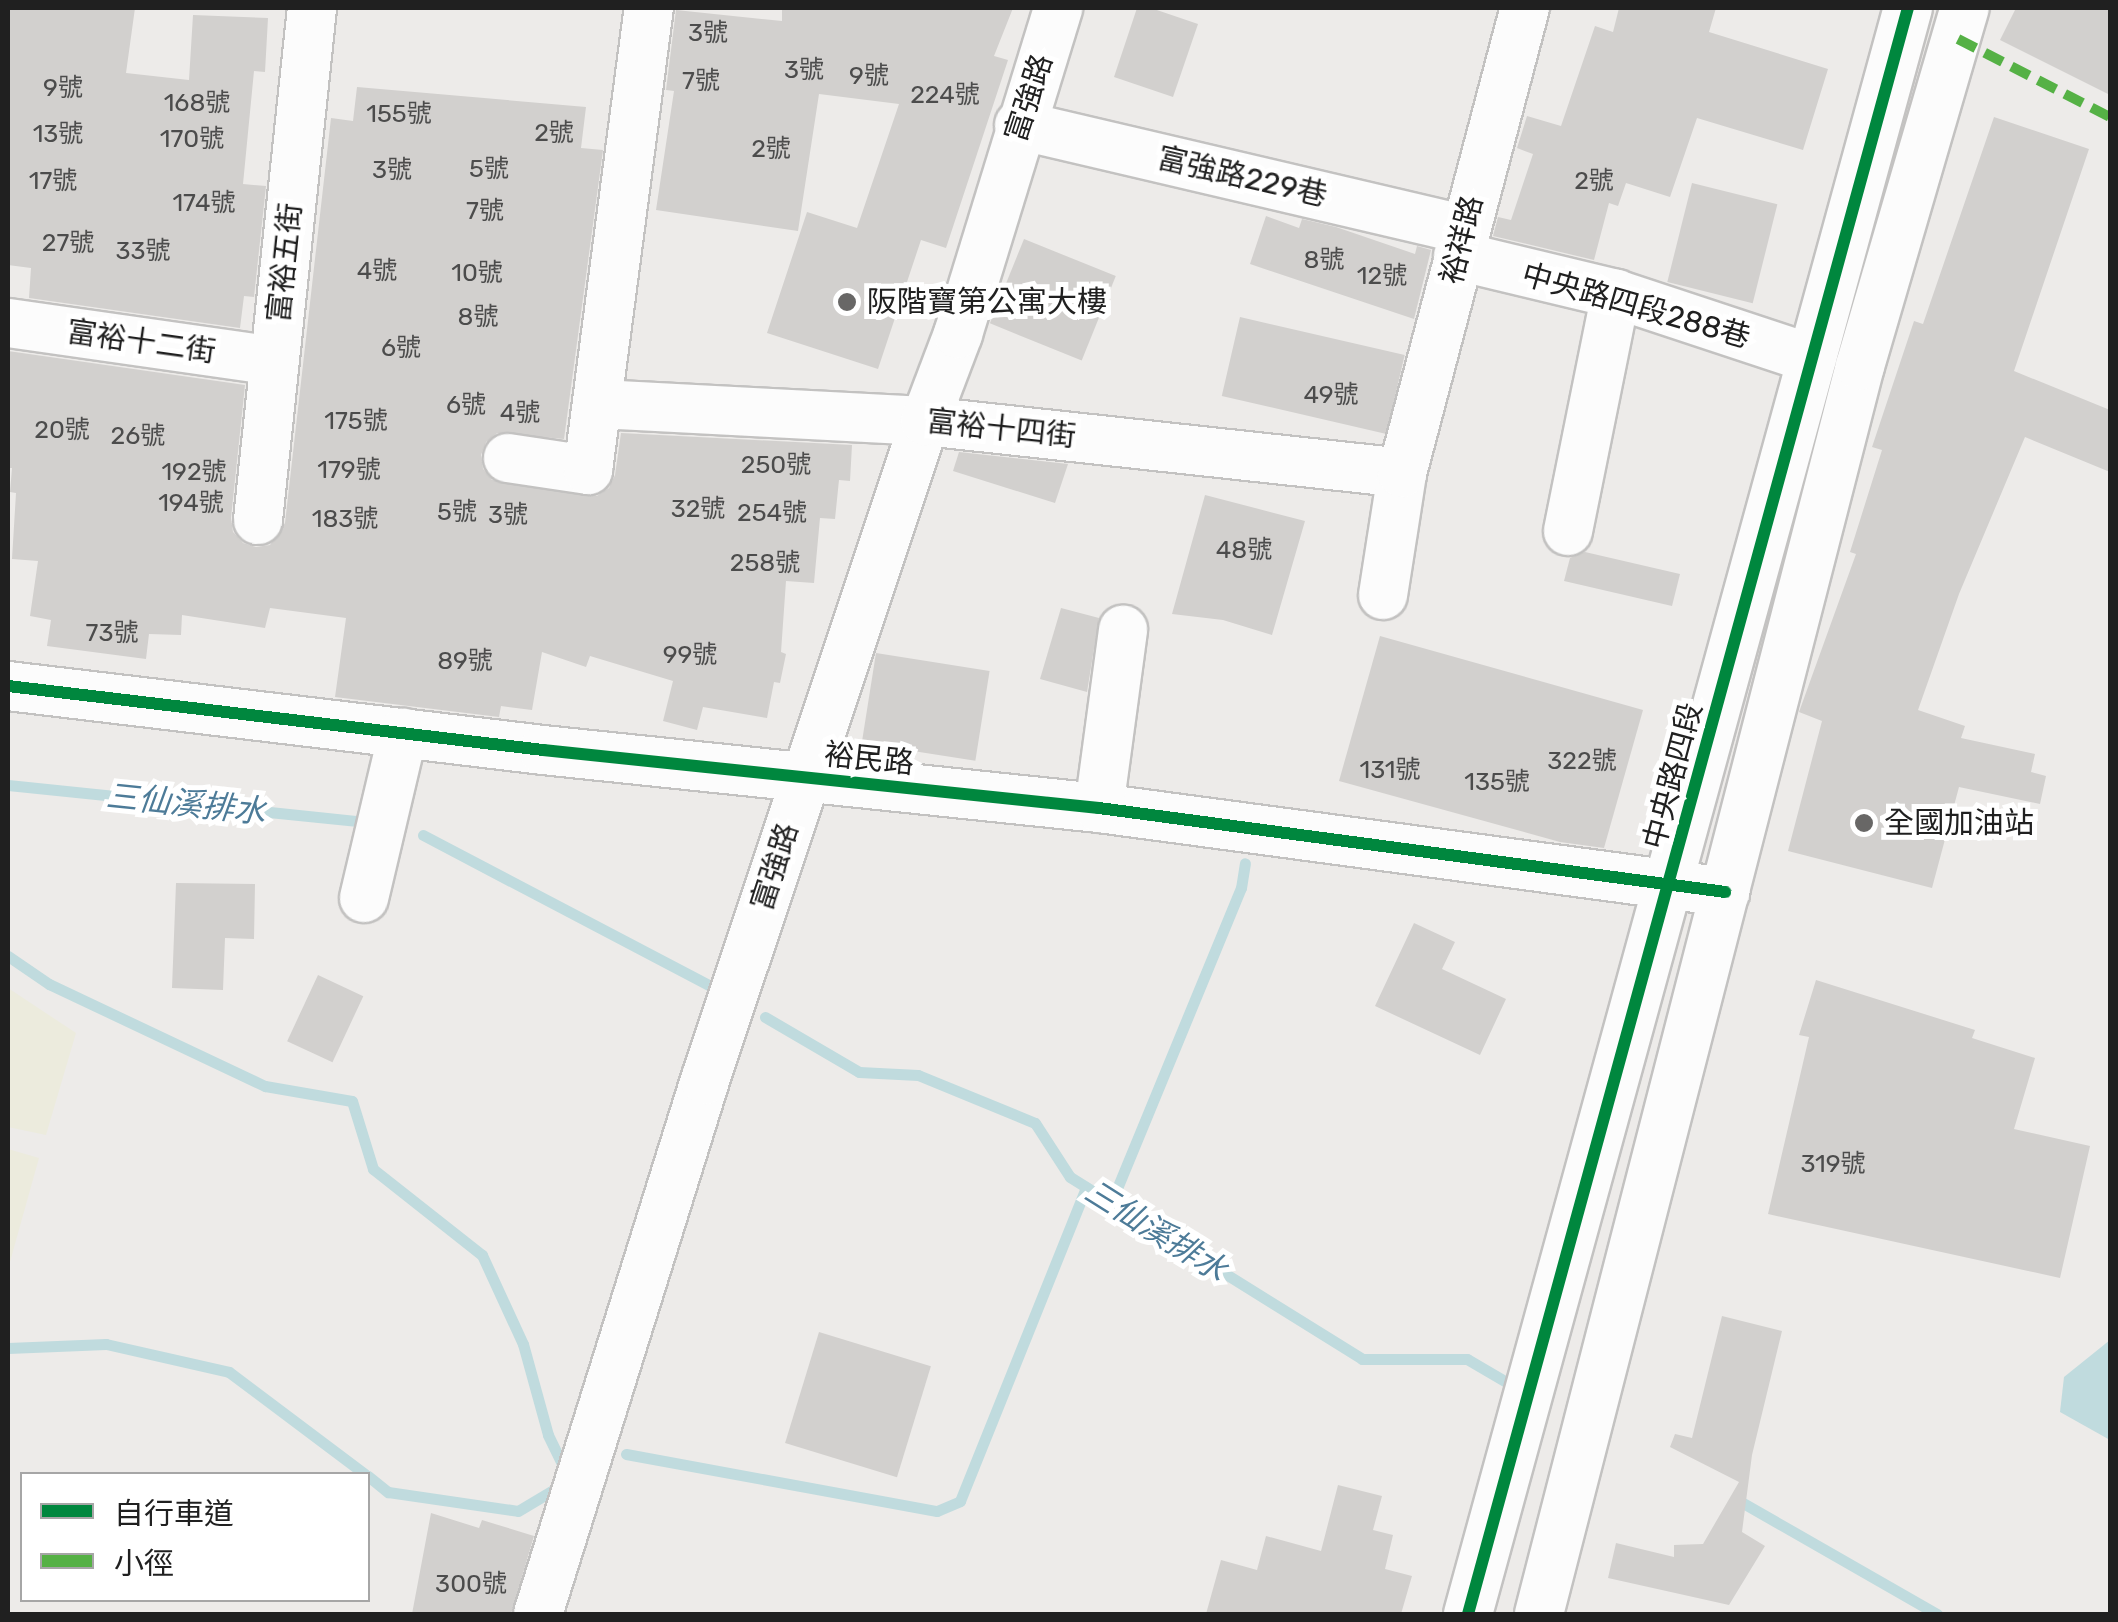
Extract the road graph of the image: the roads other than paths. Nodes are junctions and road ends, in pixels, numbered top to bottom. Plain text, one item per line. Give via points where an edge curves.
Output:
1 (312, 8) edge
2 (649, 8) edge
3 (1058, 8) edge
4 (1525, 8) edge
5 (1908, 8) edge
6 (1966, 8) edge
7 (1020, 125) junction
8 (1461, 242) junction
9 (1616, 294) junction
10 (8, 323) edge
11 (1812, 359) junction
12 (274, 362) junction
13 (599, 404) junction
14 (925, 421) junction
15 (508, 458) dead end
16 (1402, 473) junction
17 (258, 520) dead end
18 (1568, 531) dead end
19 (1383, 595) dead end
20 (1122, 630) dead end
21 (8, 686) edge
22 (403, 733) junction
23 (804, 778) junction
24 (1099, 808) junction
25 (1669, 886) junction
26 (1725, 892) junction
27 (364, 898) dead end
28 (538, 1614) edge
29 (1468, 1614) edge
30 (1539, 1614) edge

1 - 12 street, 富裕五街
2 - 13 street
3 - 7 street, 富強路
4 - 8 street, 裕祥路
5 - 11 street, 中央路四段
6 - 26 street via 1860,366
7 - 8 street, 富強路229巷
7 - 14 street, 富強路
8 - 9 street, 中央路四段288巷
8 - 16 street, 裕祥路
9 - 11 street, 中央路四段288巷
9 - 18 street
10 - 12 street, 富裕十二街
11 - 25 street, 中央路四段
12 - 17 street, 富裕五街
13 - 14 street, 富裕十四街
13 - 15 street via 588,470
14 - 16 street, 富裕十四街
14 - 23 street, 富強路
16 - 19 street, 裕祥路
20 - 24 street
21 - 22 street, 裕民路
22 - 23 street, 裕民路
22 - 27 street
23 - 24 street, 裕民路
23 - 28 street, 富強路
24 - 25 street, 裕民路
25 - 26 street, 裕民路
25 - 29 street, 中央路四段
26 - 30 street

